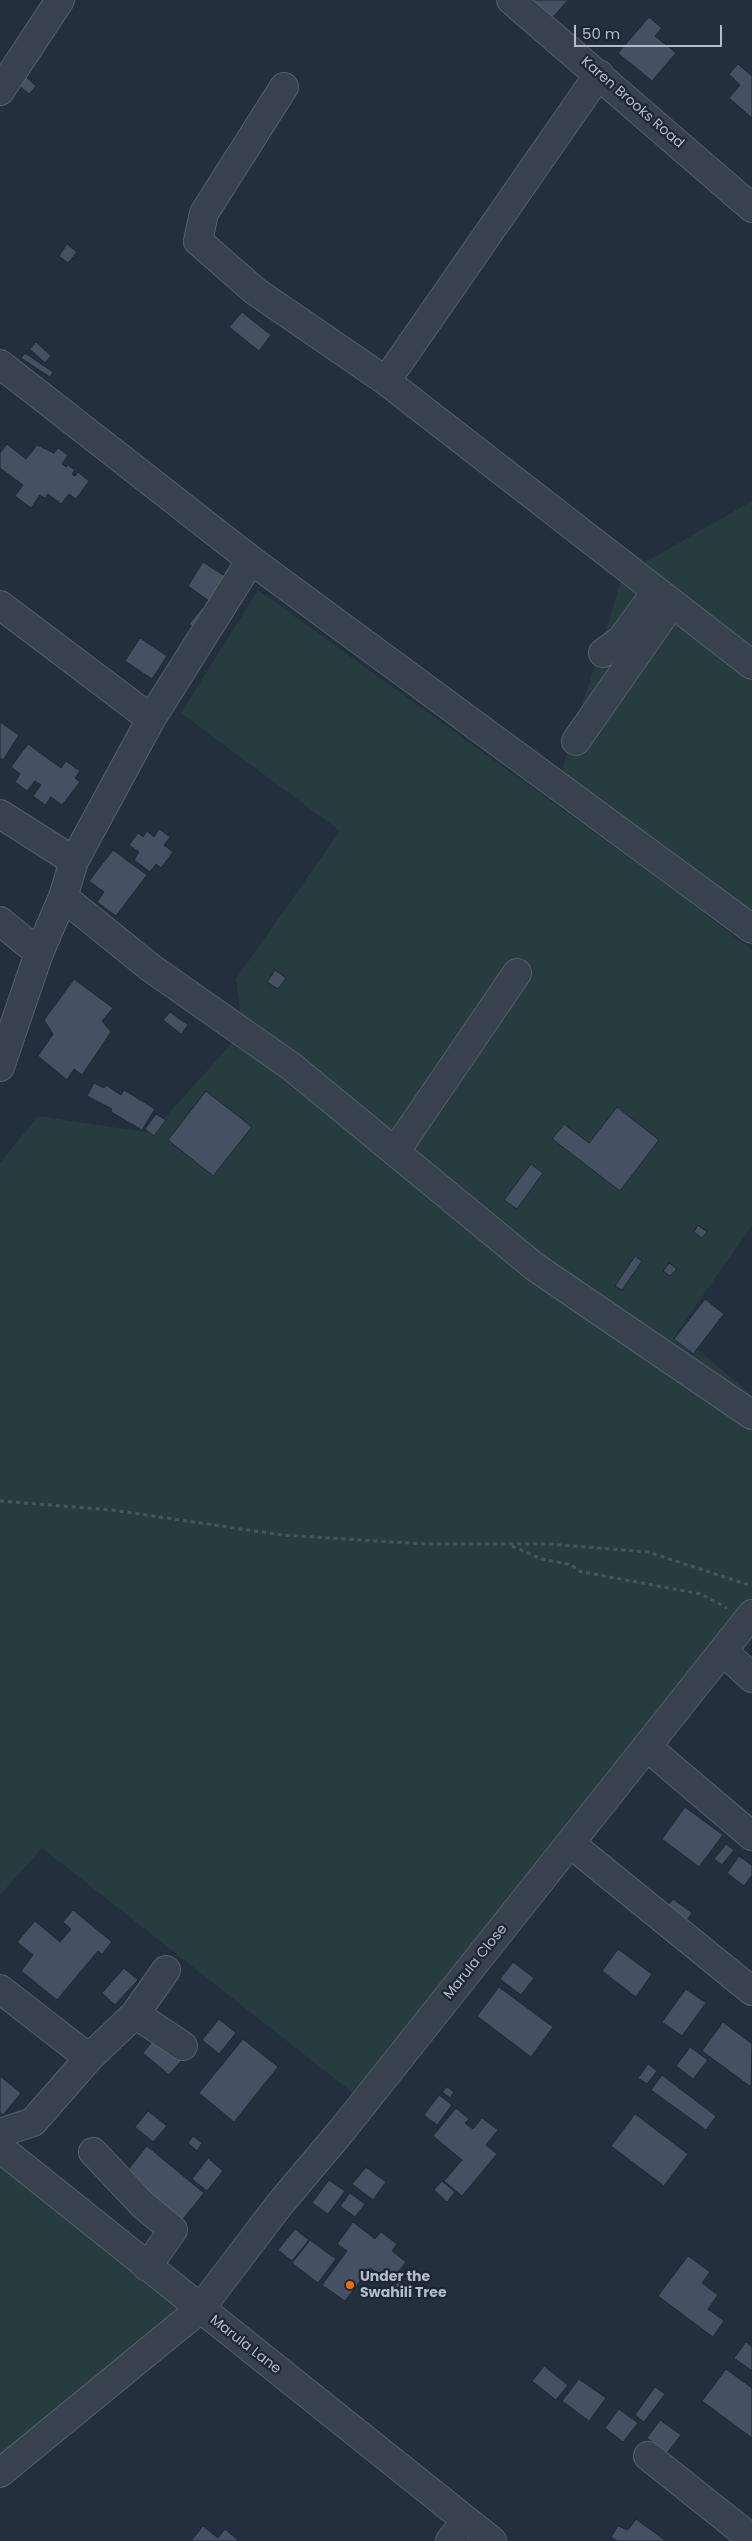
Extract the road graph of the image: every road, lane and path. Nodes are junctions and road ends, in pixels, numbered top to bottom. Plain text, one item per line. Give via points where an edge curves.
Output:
1 (60, 0) edge
2 (511, 0) edge
3 (599, 74) junction
4 (284, 87) dead end
5 (0, 91) edge
6 (752, 208) edge
7 (0, 364) edge
8 (386, 381) junction
9 (251, 560) junction
10 (664, 597) junction
11 (0, 605) edge
12 (603, 653) dead end
13 (752, 665) edge
14 (151, 719) junction
15 (576, 741) dead end
16 (0, 814) edge
17 (74, 861) junction
18 (63, 898) junction
19 (0, 921) edge
20 (752, 929) edge
21 (39, 953) junction
22 (517, 973) dead end
23 (0, 1067) edge
24 (395, 1152) junction
25 (752, 1415) edge
26 (0, 1501) edge
27 (510, 1544) junction
28 (752, 1586) edge
29 (750, 1617) edge
30 (723, 1651) junction
31 (752, 1678) edge
32 (647, 1747) junction
33 (752, 1836) edge
34 (571, 1844) junction
35 (166, 1970) dead end
36 (0, 1989) edge
37 (752, 1991) edge
38 (135, 2014) junction
39 (183, 2046) dead end
40 (89, 2058) junction
41 (0, 2133) edge
42 (0, 2148) edge
43 (93, 2152) dead end
44 (147, 2267) junction
45 (200, 2310) junction
46 (648, 2456) dead end
47 (0, 2474) edge
48 (458, 2531) edge
49 (752, 2539) edge
50 (492, 2541) edge

1 - 5 street
2 - 3 street, Karen Brooks Road
3 - 6 street, Karen Brooks Road
3 - 8 street
4 - 8 street via 204,213 198,241 256,291
7 - 9 street
8 - 10 street
9 - 14 street
9 - 20 street
10 - 12 street
10 - 13 street
10 - 15 street
11 - 14 street
14 - 17 street
16 - 17 street
17 - 18 street
18 - 21 street
18 - 24 street via 151,968 292,1067
19 - 21 street
21 - 23 street
22 - 24 street
24 - 25 street via 535,1267
26 - 27 path via 112,1510 282,1535 426,1544
27 - 28 path via 648,1552
27 - 29 path via 542,1559 572,1565 578,1571 701,1594
29 - 30 street, Marula Close
30 - 31 street
30 - 32 street, Marula Close
32 - 33 street
32 - 34 street, Marula Close
34 - 37 street
34 - 45 street, Marula Close via 279,2205
35 - 38 street
36 - 40 street
38 - 39 street
38 - 40 street
40 - 41 street via 32,2122
42 - 44 street, Marula Lane
43 - 44 street via 143,2205 173,2230
44 - 45 street, Marula Lane
45 - 47 street, Marula Close
45 - 48 street, Marula Lane
46 - 49 street
48 - 50 street, Marula Lane

